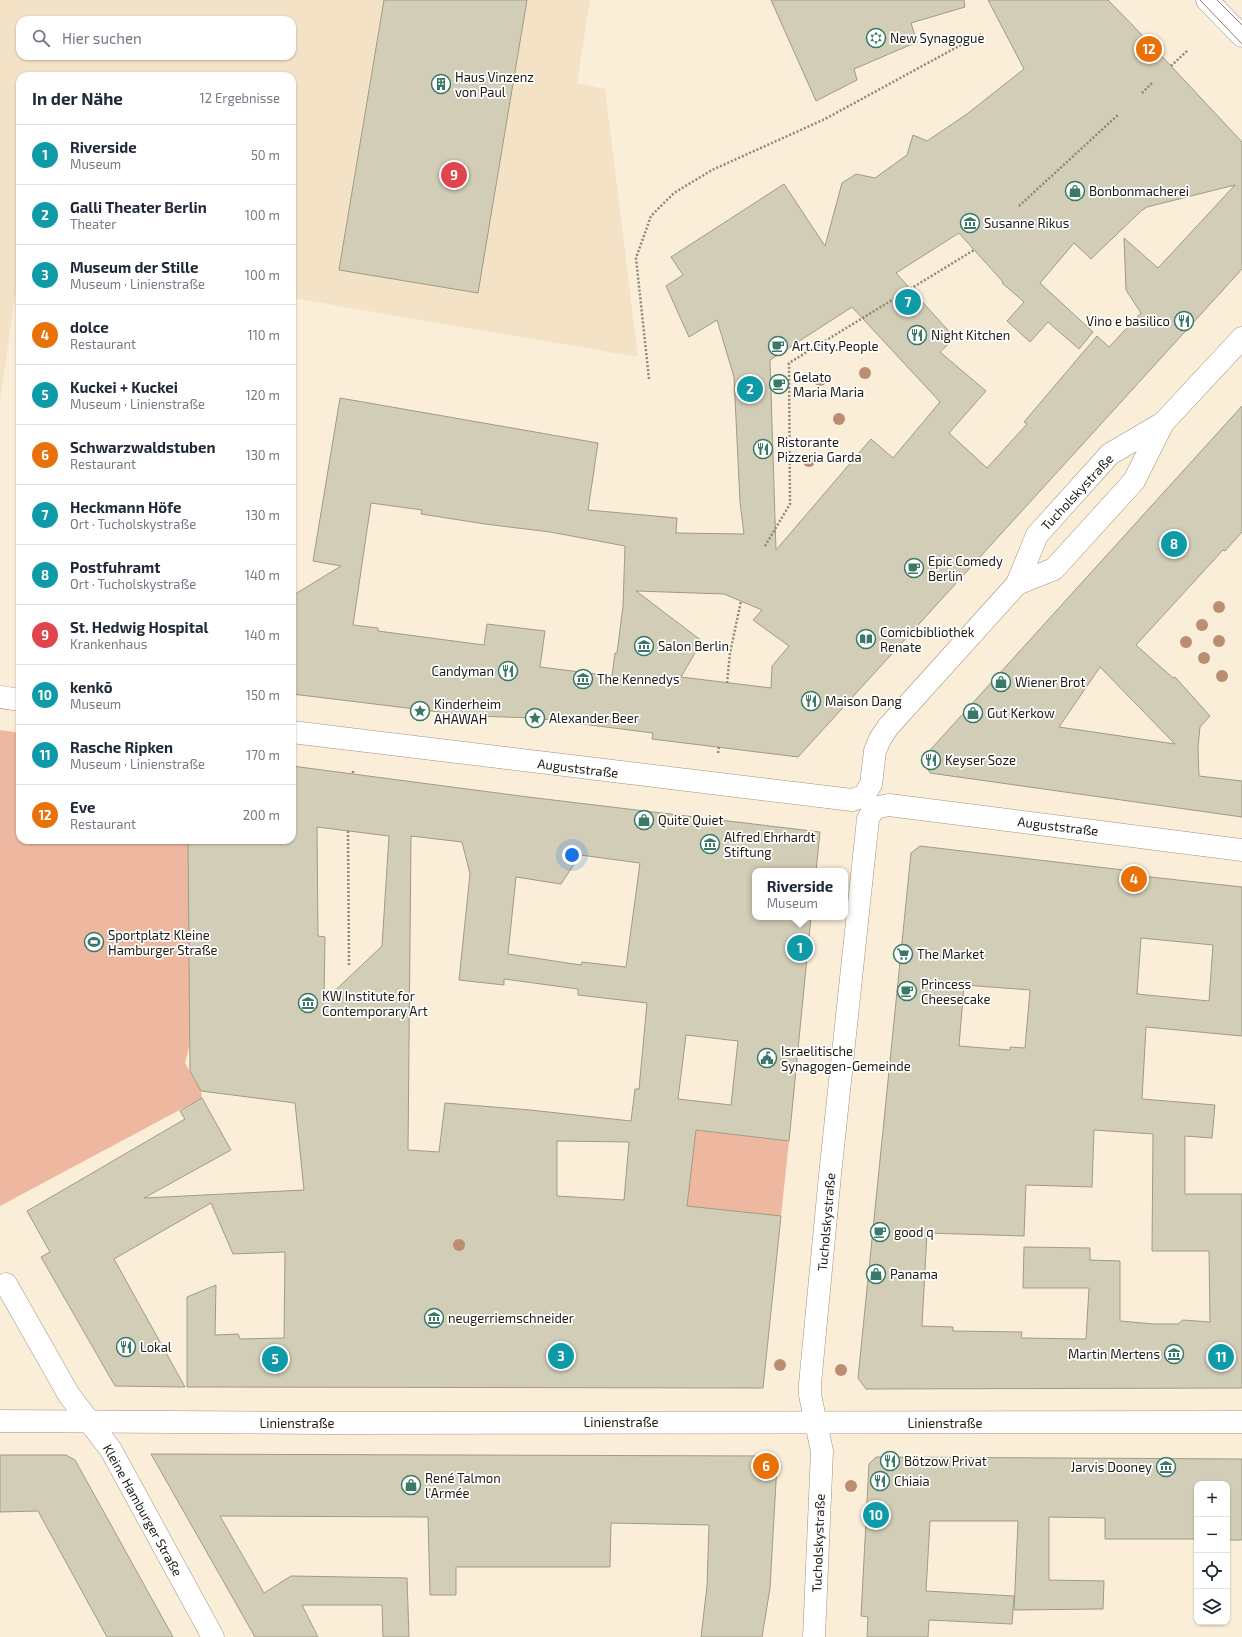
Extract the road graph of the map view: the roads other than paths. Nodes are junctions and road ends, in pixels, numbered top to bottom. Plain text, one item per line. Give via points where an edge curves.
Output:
1 (1207, 0) edge
2 (1242, 36) edge
3 (1242, 338) edge
4 (1163, 424) junction
5 (1017, 584) junction
6 (0, 697) edge
7 (16, 699) edge
8 (296, 732) edge
9 (869, 802) junction
10 (1242, 850) edge
11 (6, 1284) dead end
12 (0, 1421) edge
13 (89, 1421) junction
14 (1242, 1422) edge
15 (816, 1423) junction
16 (213, 1637) edge
17 (814, 1637) edge

1 - 2 street
3 - 4 street, Tucholskystraße
4 - 5 street, Tucholskystraße via 1134,481 1054,568
4 - 5 street, Tucholskystraße via 1110,454 1037,535
5 - 9 street, Tucholskystraße via 888,727 875,752
6 - 7 street
8 - 9 street, Auguststraße
9 - 10 street, Auguststraße
9 - 15 street, Tucholskystraße via 810,1384
11 - 13 street, Kleine Hamburger Straße via 69,1395
12 - 13 street, Linienstraße
13 - 15 street, Linienstraße
13 - 16 street, Kleine Hamburger Straße via 113,1453
14 - 15 street, Linienstraße
15 - 17 street, Tucholskystraße via 822,1451

